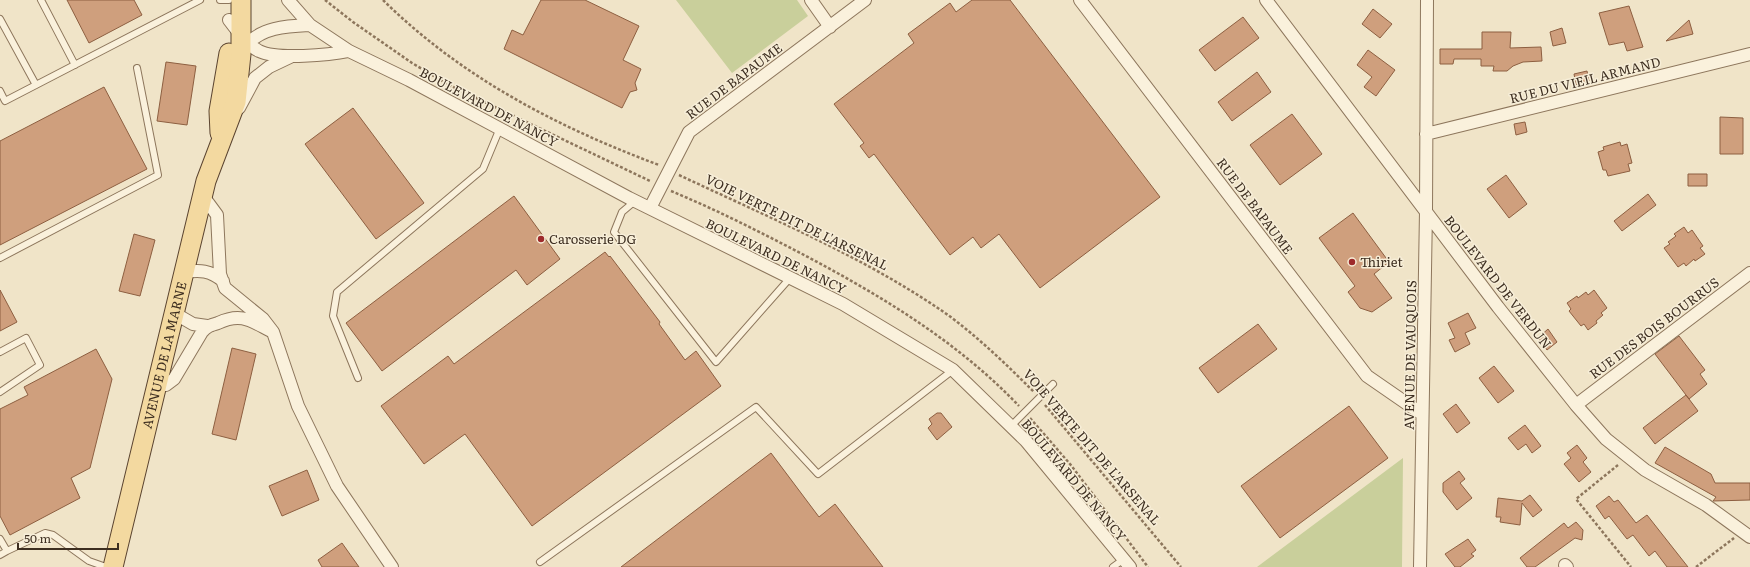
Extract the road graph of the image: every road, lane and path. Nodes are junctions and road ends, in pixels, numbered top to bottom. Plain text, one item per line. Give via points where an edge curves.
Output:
1 (41, 0) edge
2 (200, 0) edge
3 (220, 0) edge
4 (229, 0) edge
5 (241, 0) edge
6 (288, 0) edge
7 (383, 0) edge
8 (811, 0) edge
9 (865, 0) edge
10 (1080, 0) edge
11 (1266, 0) edge
12 (1427, 0) edge
13 (0, 19) edge
14 (229, 20) junction
15 (310, 25) junction
16 (830, 27) junction
17 (244, 44) junction
18 (349, 51) junction
19 (1750, 54) edge
20 (291, 56) junction
21 (75, 65) junction
22 (137, 68) dead end
23 (225, 79) junction
24 (36, 85) junction
25 (0, 91) edge
26 (500, 128) junction
27 (1426, 134) junction
28 (220, 145) junction
29 (669, 169) junction
30 (203, 196) junction
31 (635, 201) junction
32 (650, 208) junction
33 (1426, 212) junction
34 (0, 258) edge
35 (184, 272) junction
36 (1750, 273) edge
37 (790, 278) junction
38 (222, 281) junction
39 (174, 313) junction
40 (207, 326) junction
41 (273, 332) junction
42 (0, 352) edge
43 (952, 370) junction
44 (358, 378) dead end
45 (157, 384) junction
46 (1053, 384) dead end
47 (0, 392) edge
48 (1039, 398) junction
49 (1576, 405) junction
50 (1422, 414) junction
51 (1011, 426) junction
52 (1628, 457) junction
53 (1746, 534) edge
54 (0, 539) edge
55 (7, 551) junction
56 (0, 555) edge
57 (540, 562) dead end
58 (1126, 563) edge
59 (106, 567) edge
60 (113, 567) edge
61 (392, 567) edge
62 (1113, 567) edge
63 (1181, 567) edge
64 (1420, 567) edge
65 (1631, 567) edge
66 (1696, 567) edge

1 - 21 lane
2 - 21 lane
3 - 4 lane
4 - 14 main road, AVENUE DE LA MARNE
5 - 17 main road, AVENUE DE LA MARNE
6 - 15 street, BOULEVARD DE NANCY
7 - 29 path, VOIE VERTE DIT DE L'ARSENAL via 454,61 518,102
8 - 16 street
9 - 16 street, RUE DE BAPAUME
10 - 50 street, RUE DE BAPAUME via 1367,376
11 - 33 street, BOULEVARD DE VERDUN
12 - 27 street, AVENUE DE VAUQUOIS
13 - 24 lane
14 - 17 street
14 - 23 main road, AVENUE DE LA MARNE via 229,54
15 - 17 street via 270,30
15 - 18 street, BOULEVARD DE NANCY
16 - 29 street, RUE DE BAPAUME via 689,132
17 - 20 street via 269,54
17 - 23 street
17 - 28 main road, AVENUE DE LA MARNE via 236,102
18 - 20 street via 330,55
18 - 26 street, BOULEVARD DE NANCY
19 - 27 street, RUE DU VIEIL ARMAND
20 - 28 street via 269,67 255,78
21 - 24 lane
22 - 34 lane via 158,175
23 - 28 main road, AVENUE DE LA MARNE via 219,111
24 - 25 lane via 6,101
26 - 31 street, BOULEVARD DE NANCY
26 - 44 lane via 483,169 337,292 333,316
27 - 33 street, AVENUE DE VAUQUOIS
28 - 30 main road, AVENUE DE LA MARNE
29 - 32 street, RUE DE BAPAUME
29 - 48 path, VOIE VERTE DIT DE L'ARSENAL via 832,247 888,277 948,316 996,354
30 - 35 main road, AVENUE DE LA MARNE
30 - 38 street via 217,215
31 - 32 street, BOULEVARD DE NANCY
31 - 37 lane via 622,212 614,232 716,362
32 - 37 street, BOULEVARD DE NANCY
33 - 49 street, BOULEVARD DE VERDUN
33 - 50 street, AVENUE DE VAUQUOIS
35 - 38 street via 201,270 214,273
35 - 39 main road, AVENUE DE LA MARNE
36 - 49 street, RUE DES BOIS BOURRUS
37 - 43 street, BOULEVARD DE NANCY via 843,304
38 - 41 street via 225,288 263,319
39 - 40 street via 193,324
39 - 45 main road, AVENUE DE LA MARNE
40 - 41 street via 231,317 247,319
40 - 45 street via 174,380 166,385
41 - 61 street via 298,406 337,486
42 - 47 lane via 26,338 40,365
43 - 51 street, BOULEVARD DE NANCY
43 - 57 lane via 818,474 756,407
45 - 60 main road, AVENUE DE LA MARNE
46 - 48 lane
48 - 51 lane
48 - 63 path, VOIE VERTE DIT DE L'ARSENAL
49 - 52 street, BOULEVARD DE VERDUN via 1606,439
50 - 64 street, AVENUE DE VAUQUOIS
51 - 58 street, BOULEVARD DE NANCY
52 - 53 street, BOULEVARD DE VERDUN via 1645,470 1706,505
52 - 65 path via 1576,499
53 - 66 path
54 - 55 lane
55 - 56 lane
55 - 59 lane via 45,533 53,535 88,561
58 - 62 lane

